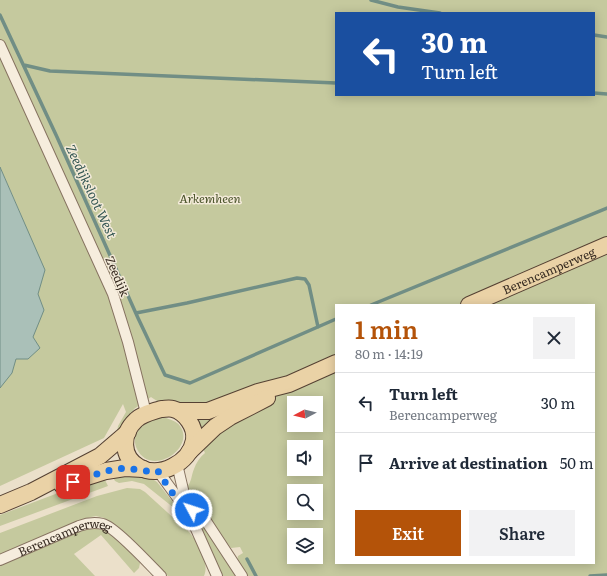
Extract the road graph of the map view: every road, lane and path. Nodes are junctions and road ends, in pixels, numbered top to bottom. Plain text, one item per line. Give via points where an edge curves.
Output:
1 (0, 45) edge
2 (607, 244) edge
3 (471, 304) edge
4 (335, 363) edge
5 (289, 384) junction
6 (179, 411) junction
7 (146, 413) junction
8 (128, 432) junction
9 (188, 453) junction
10 (177, 464) junction
11 (150, 470) junction
12 (31, 492) junction
13 (0, 505) edge
14 (188, 511) junction
15 (0, 560) edge
16 (161, 576) edge
17 (217, 576) edge
18 (242, 576) edge

1 - 7 street, Zeedijk via 113,294
2 - 3 main road, Berencamperweg
4 - 5 main road
5 - 6 main road via 258,392 208,411
5 - 9 main road via 215,427
6 - 7 main road via 161,409
6 - 9 main road via 192,425 194,439
7 - 8 main road via 135,420
8 - 11 main road via 124,443 126,455 133,464
8 - 12 main road via 100,456
9 - 10 main road
10 - 11 main road via 169,469
10 - 14 street
11 - 12 main road via 125,468 106,471 61,486
11 - 14 street
12 - 13 main road
14 - 17 street
14 - 18 street via 195,510 202,515
15 - 16 street, Berencamperweg via 86,523 97,523 105,524 116,533

